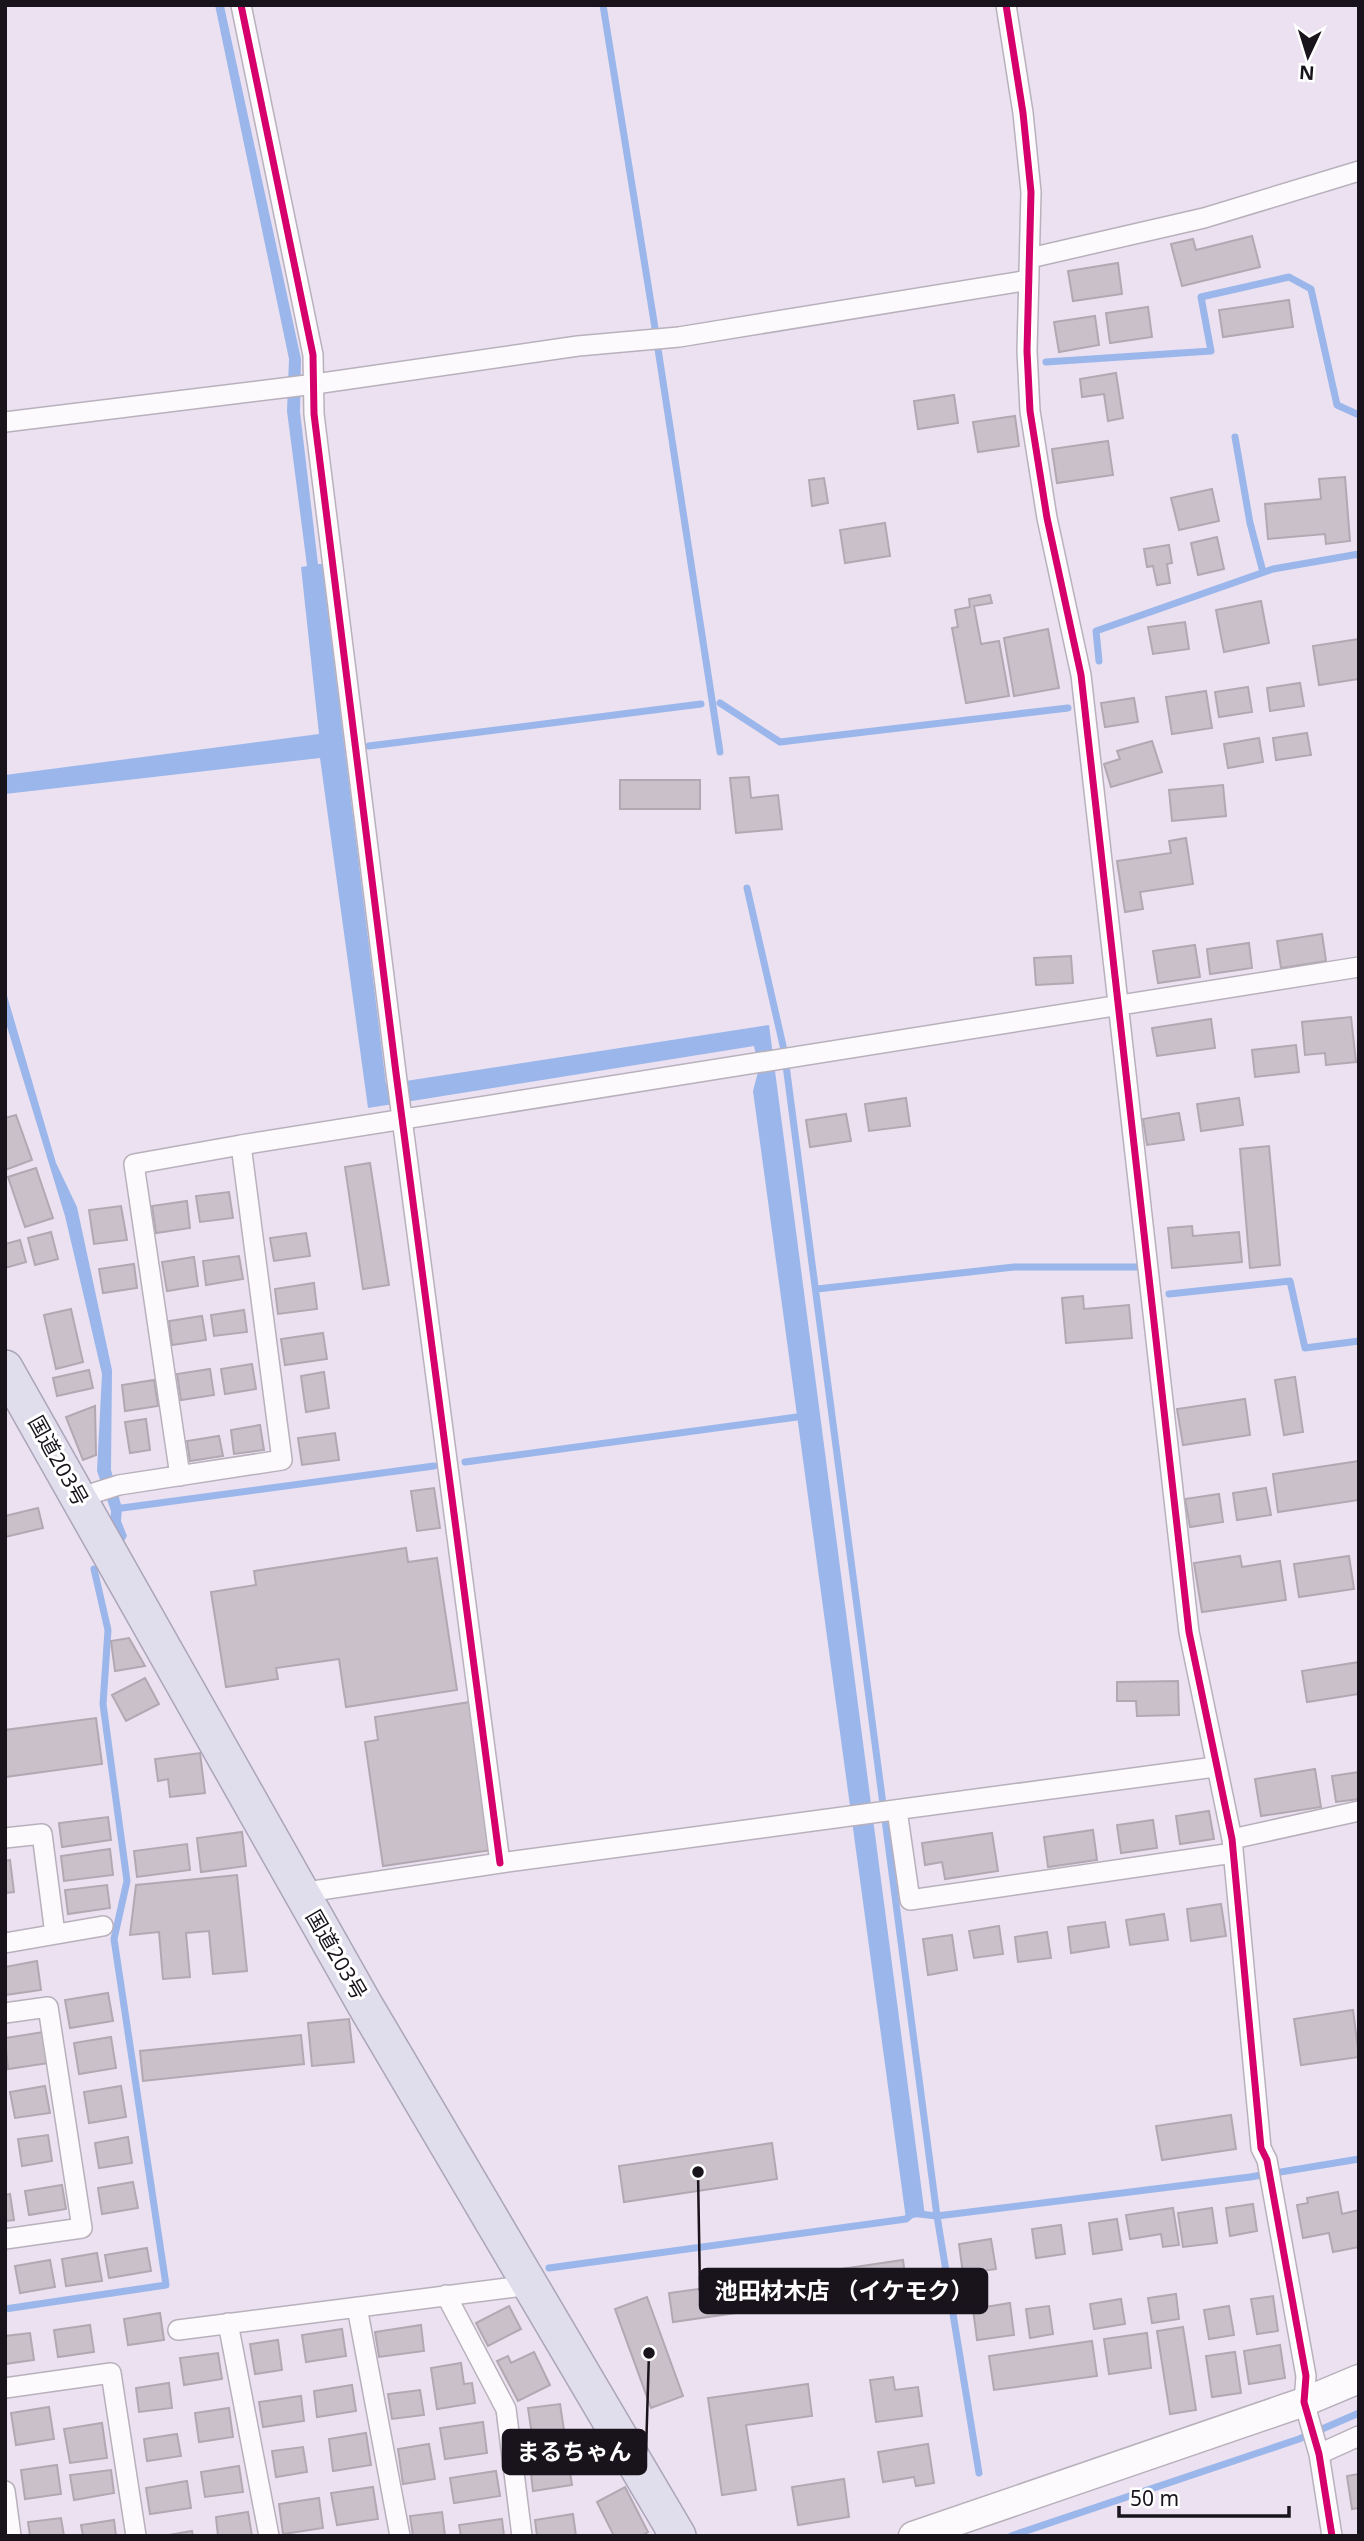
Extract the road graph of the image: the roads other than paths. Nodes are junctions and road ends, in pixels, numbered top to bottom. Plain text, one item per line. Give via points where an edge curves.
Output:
1 (1006, 5) edge
2 (241, 7) edge
3 (1359, 172) edge
4 (1030, 258) junction
5 (1029, 280) junction
6 (315, 384) junction
7 (5, 422) edge
8 (1359, 967) edge
9 (1118, 1006) junction
10 (402, 1119) junction
11 (242, 1145) junction
12 (5, 1368) edge
13 (180, 1476) junction
14 (87, 1494) junction
15 (1215, 1767) junction
16 (897, 1810) junction
17 (1359, 1811) edge
18 (5, 1838) edge
19 (1232, 1846) junction
20 (500, 1863) junction
21 (300, 1893) junction
22 (103, 1926) dead end
23 (55, 1934) junction
24 (5, 1943) edge
25 (5, 2013) edge
26 (5, 2239) edge
27 (531, 2284) junction
28 (446, 2295) junction
29 (357, 2307) junction
30 (228, 2323) junction
31 (178, 2330) dead end
32 (1359, 2379) edge
33 (5, 2388) edge
34 (1304, 2402) junction
35 (1359, 2436) edge
36 (1319, 2454) junction
37 (5, 2491) edge
38 (11, 2536) edge
39 (136, 2536) edge
40 (269, 2536) edge
41 (400, 2536) edge
42 (522, 2536) edge
43 (678, 2536) edge
44 (913, 2536) edge
45 (1332, 2536) edge

1 - 4 street via 1031,192
2 - 6 street
3 - 4 street via 1204,218
4 - 5 street
5 - 6 street via 679,337 578,346
5 - 9 street via 1030,411 1047,518 1081,675
6 - 7 street
6 - 10 street via 314,414
8 - 9 street
9 - 10 street
9 - 15 street via 1189,1632
10 - 11 street
10 - 20 street
11 - 13 street via 282,1460
11 - 13 street via 134,1164
12 - 14 highway, 国道203号
13 - 14 street
14 - 21 highway, 国道203号
15 - 16 street
15 - 19 street
16 - 19 street via 911,1900
16 - 20 street
17 - 19 street
18 - 23 street via 42,1834
19 - 34 street via 1261,2148 1268,2160 1306,2376
20 - 21 street
21 - 27 highway, 国道203号
22 - 23 street
23 - 24 street
25 - 26 street via 48,2007 82,2228
27 - 28 street
27 - 43 highway, 国道203号
28 - 29 street
28 - 42 street via 506,2409
29 - 30 street
29 - 41 street
30 - 31 street
30 - 40 street
32 - 34 street
33 - 39 street via 111,2373
34 - 36 street
34 - 44 street
35 - 36 street
36 - 45 street
37 - 38 street

